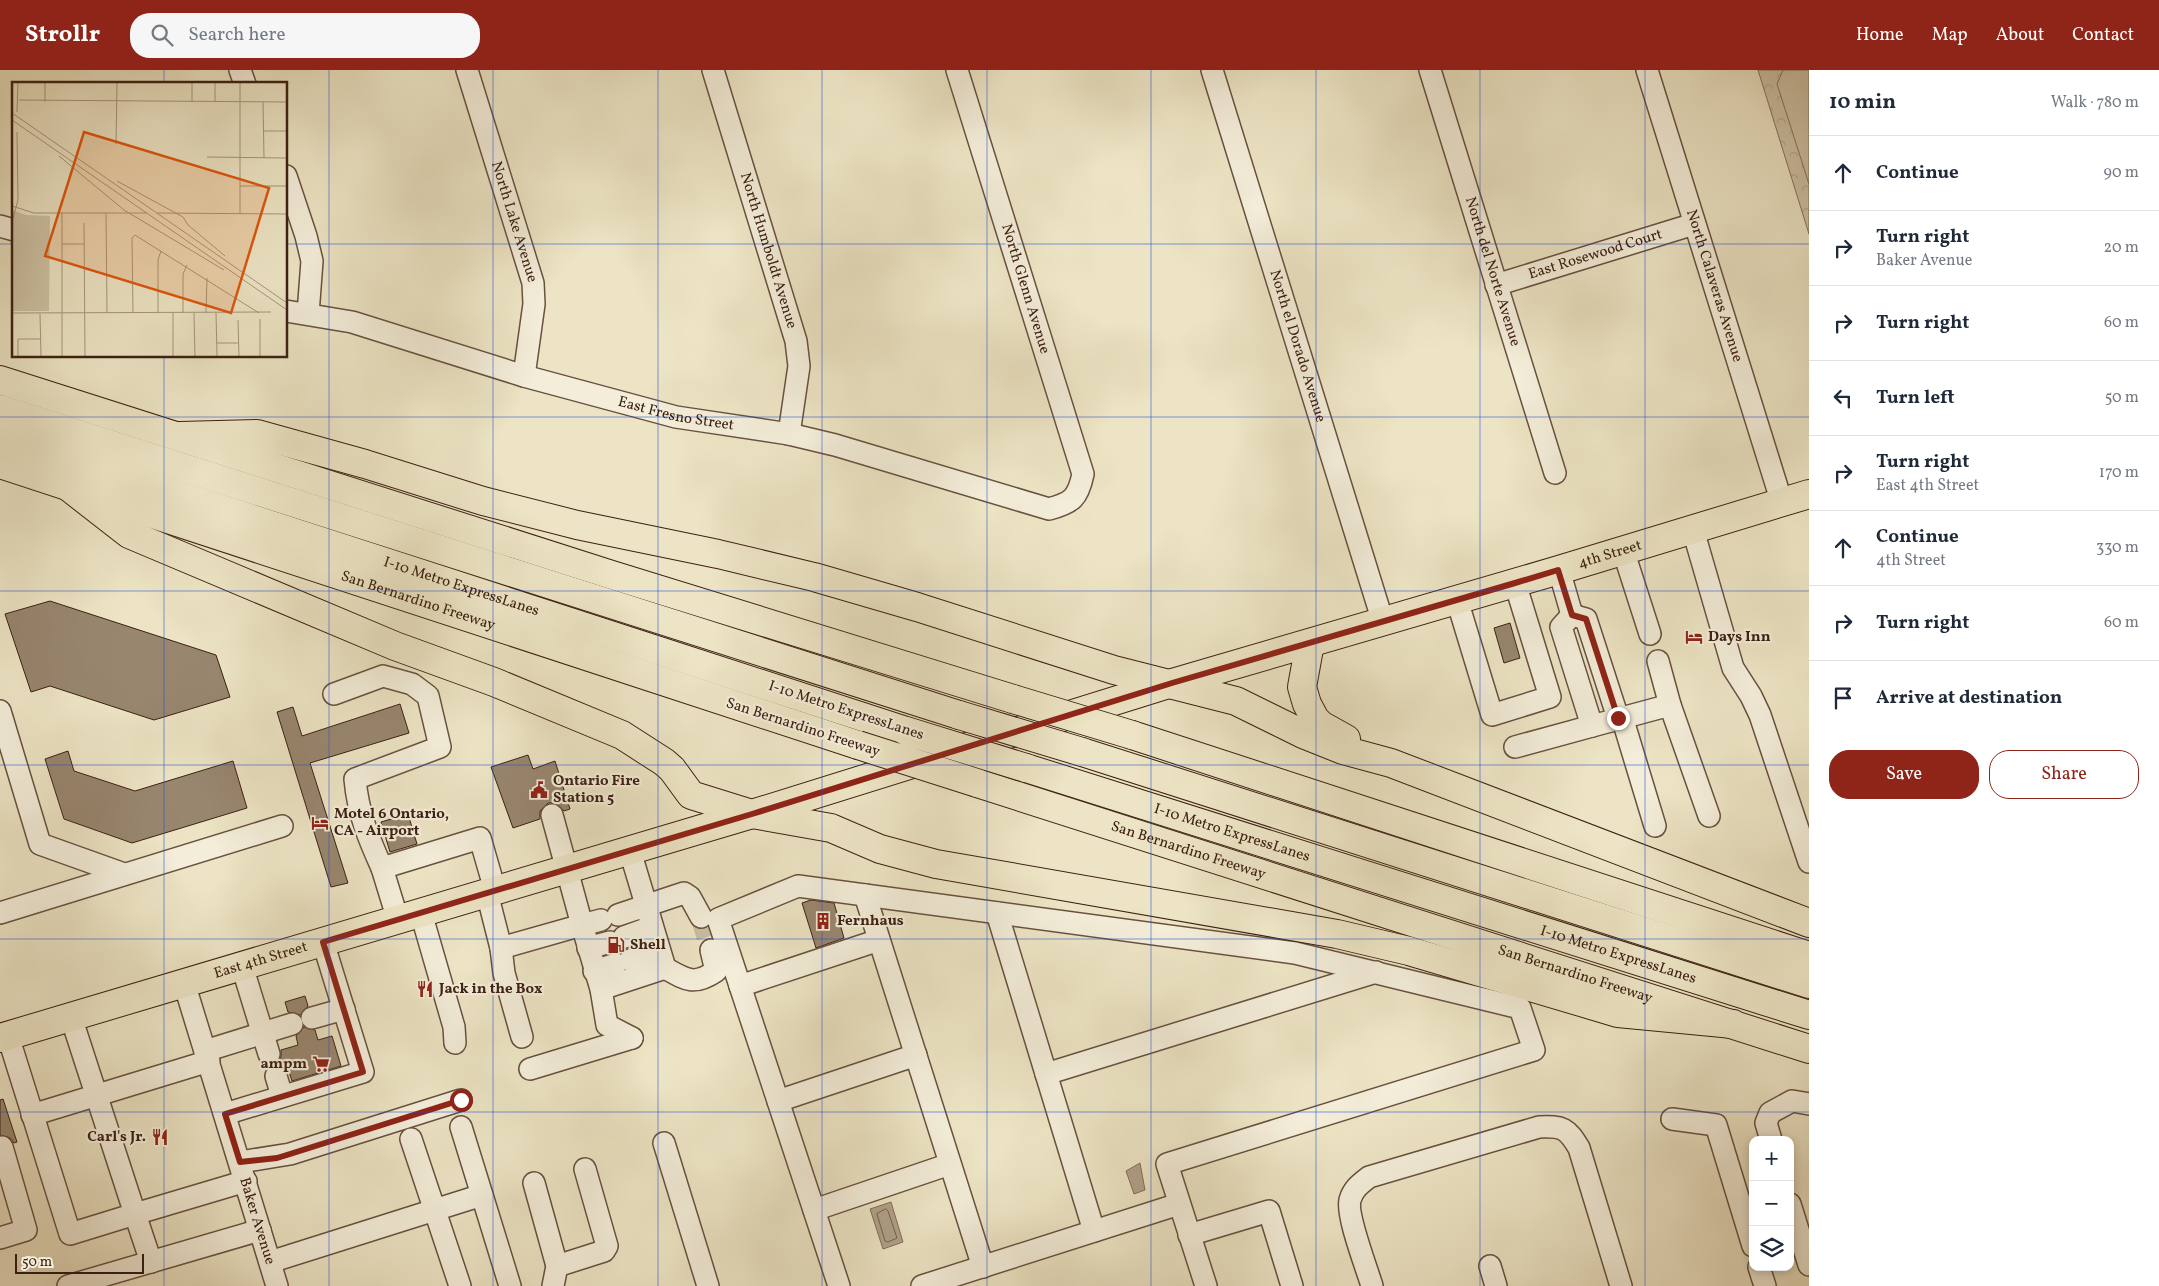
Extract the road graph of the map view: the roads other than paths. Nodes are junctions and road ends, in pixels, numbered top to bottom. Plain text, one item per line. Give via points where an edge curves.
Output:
1 (240, 70) edge
2 (467, 70) edge
3 (713, 70) edge
4 (957, 70) edge
5 (1212, 70) edge
6 (1430, 70) edge
7 (1647, 70) edge
8 (244, 82) edge
9 (288, 183) edge
10 (1694, 224) junction
11 (1496, 285) junction
12 (288, 311) edge
13 (308, 314) junction
14 (524, 376) junction
15 (0, 380) edge
16 (0, 409) edge
17 (789, 434) junction
18 (180, 436) junction
19 (0, 437) edge
20 (0, 464) edge
21 (1555, 473) dead end
22 (70, 488) junction
23 (1809, 494) edge
24 (1782, 502) junction
25 (1066, 504) joint
26 (1693, 530) junction
27 (1624, 550) junction
28 (1558, 570) junction
29 (1515, 583) junction
30 (1457, 600) junction
31 (1572, 615) junction
32 (1383, 622) junction
33 (1650, 634) dead end
34 (1310, 643) junction
35 (1658, 661) dead end
36 (1172, 683) junction
37 (334, 694) dead end
38 (1670, 705) junction
39 (0, 711) edge
40 (1620, 718) junction
41 (1592, 726) junction
42 (1515, 747) dead end
43 (1391, 763) junction
44 (752, 814) junction
45 (552, 815) dead end
46 (1708, 816) dead end
47 (282, 826) dead end
48 (1655, 826) dead end
49 (630, 851) junction
50 (1809, 862) edge
51 (382, 868) junction
52 (568, 869) junction
53 (124, 874) junction
54 (491, 892) junction
55 (865, 895) junction
56 (646, 906) junction
57 (997, 912) junction
58 (0, 913) edge
59 (409, 916) junction
60 (701, 917) tunnel mouth
61 (600, 920) junction
62 (1809, 923) edge
63 (652, 927) junction
64 (879, 940) junction
65 (323, 942) junction
66 (501, 948) junction
67 (588, 948) junction
68 (711, 950) tunnel mouth
69 (1809, 956) edge
70 (662, 959) junction
71 (242, 966) junction
72 (1376, 972) junction
73 (598, 980) junction
74 (184, 983) junction
75 (1809, 984) edge
76 (740, 986) junction
77 (344, 1009) junction
78 (1809, 1015) edge
79 (71, 1017) junction
80 (1733, 1024) junction
81 (263, 1033) junction
82 (4, 1037) edge
83 (522, 1037) dead end
84 (455, 1043) dead end
85 (1809, 1049) edge
86 (269, 1054) dead end
87 (207, 1056) junction
88 (916, 1056) junction
89 (530, 1069) dead end
90 (1046, 1074) junction
91 (97, 1095) junction
92 (461, 1100) dead end
93 (778, 1101) junction
94 (1809, 1104) edge
95 (225, 1114) junction
96 (32, 1115) junction
97 (1672, 1119) dead end
98 (461, 1127) dead end
99 (1770, 1136) edge
100 (411, 1139) dead end
101 (664, 1143) dead end
102 (2, 1147) dead end
103 (950, 1164) junction
104 (584, 1169) dead end
105 (243, 1171) junction
106 (534, 1183) dead end
107 (482, 1195) junction
108 (1179, 1204) junction
109 (435, 1210) junction
110 (814, 1210) junction
111 (135, 1214) junction
112 (1794, 1217) edge
113 (260, 1230) junction
114 (1094, 1231) junction
115 (1749, 1233) edge
116 (1189, 1235) junction
117 (0, 1238) edge
118 (151, 1262) junction
119 (270, 1262) junction
120 (1809, 1265) edge
121 (983, 1267) junction
122 (1760, 1271) edge
123 (555, 1276) edge
124 (68, 1286) edge
125 (277, 1286) edge
126 (460, 1286) edge
127 (510, 1286) edge
128 (708, 1286) edge
129 (839, 1286) edge
130 (922, 1286) edge
131 (1206, 1286) edge
132 (1292, 1286) edge
133 (1372, 1286) edge
134 (1621, 1286) edge
135 (1765, 1286) edge

1 - 8 street
2 - 14 street, North Lake Avenue via 532,283 534,304
3 - 17 street, North Humboldt Avenue via 796,341 799,366
4 - 25 street, North Glenn Avenue via 1083,474 1079,492
5 - 32 street, North el Dorado Avenue
6 - 11 street, North del Norte Avenue
7 - 10 street, North Calaveras Avenue
9 - 13 street via 312,261
10 - 11 street, East Rosewood Court
10 - 24 street, North Calaveras Avenue
11 - 21 street, North del Norte Avenue
12 - 13 street, East Fresno Street
13 - 14 street, East Fresno Street via 352,322
14 - 17 street, East Fresno Street via 676,417
15 - 18 main road
16 - 75 main road, I-10 Metro ExpressLanes, bridge
17 - 25 street, East Fresno Street via 1048,509
18 - 36 main road via 257,434 483,501 814,577 1114,670
18 - 69 main road, bridge via 593,569 1132,735
19 - 78 main road, I-10 Metro ExpressLanes, bridge via 906,731
20 - 22 main road, San Bernardino Freeway
22 - 44 main road via 129,534 395,646 494,682 622,735 664,762 692,795
22 - 80 main road, San Bernardino Freeway, bridge via 858,745
23 - 24 main road, 4th Street
24 - 26 main road, 4th Street
26 - 27 main road, 4th Street
26 - 50 street via 1732,668 1760,715
27 - 28 main road, 4th Street
27 - 33 street
28 - 29 main road, 4th Street
28 - 31 street
29 - 30 main road, 4th Street
29 - 30 street via 1550,697 1492,715
30 - 32 main road, 4th Street
31 - 40 street via 1586,619
31 - 41 street via 1561,627
32 - 34 main road, 4th Street
34 - 36 main road, 4th Street
34 - 43 main road via 1302,687 1315,719 1332,732
35 - 38 street
36 - 43 main road via 1236,701 1343,750
36 - 44 main road, 4th Street
37 - 51 street via 383,676 412,684 428,696 440,747 355,779 363,824
38 - 40 street
38 - 46 street
39 - 53 street via 40,844
40 - 41 street
40 - 48 street
41 - 42 street
43 - 62 main road
44 - 49 main road, East 4th Street
44 - 80 main road via 831,828 880,849 936,864 1346,936 1409,951 1618,1013
45 - 52 street
47 - 53 street
49 - 52 main road, East 4th Street
49 - 56 street
51 - 54 street via 480,838
51 - 59 street
52 - 54 main road, East 4th Street
52 - 61 street
53 - 58 street
54 - 59 main road, East 4th Street
54 - 66 street
55 - 57 street
55 - 64 street
55 - 76 street via 798,886 718,919
56 - 60 street via 684,893 690,897
56 - 61 street
56 - 63 street
57 - 72 street via 1296,952
57 - 90 street
59 - 65 main road, East 4th Street
59 - 84 street via 454,1028
61 - 66 street
61 - 67 street
63 - 67 street
63 - 70 street
64 - 76 street
64 - 88 street
65 - 71 main road, East 4th Street
65 - 77 street
66 - 83 street via 504,973
67 - 73 street
68 - 70 street via 716,971 704,979 687,981
70 - 73 street
70 - 73 street via 623,962
71 - 74 main road, East 4th Street
71 - 81 street
72 - 90 street
72 - 108 street via 1520,1008 1534,1050 1167,1164
73 - 89 street via 607,1024 632,1038
74 - 79 main road, East 4th Street
74 - 87 street, Baker Avenue
76 - 93 street
77 - 81 street
77 - 95 street via 363,1072 279,1086
79 - 82 main road, East 4th Street
79 - 91 street
80 - 85 main road, San Bernardino Freeway
81 - 86 street
81 - 87 street
82 - 96 street
87 - 91 street
87 - 95 street, Baker Avenue
88 - 93 street
88 - 103 street
90 - 114 street
91 - 96 street
91 - 111 street
92 - 105 street
93 - 110 street
94 - 99 street via 1792,1101 1770,1114 1766,1123
95 - 105 street, Baker Avenue
96 - 111 street via 70,1234
97 - 115 street via 1716,1126
98 - 107 street
100 - 109 street
101 - 128 street
102 - 117 street via 26,1230
103 - 110 street
103 - 121 street
104 - 123 street via 607,1246 604,1251
105 - 111 street
105 - 113 street, Baker Avenue
106 - 123 street
107 - 109 street
107 - 127 street
108 - 114 street
108 - 116 street
109 - 119 street
109 - 126 street
110 - 129 street
111 - 118 street
112 - 120 street
113 - 118 street
113 - 119 street, Baker Avenue
114 - 121 street
116 - 131 street
116 - 132 street via 1268,1211
118 - 124 street
119 - 125 street, Baker Avenue
121 - 130 street
122 - 135 street
133 - 134 street via 1349,1202 1355,1187 1369,1177 1539,1127 1558,1126 1571,1134 1579,1148

